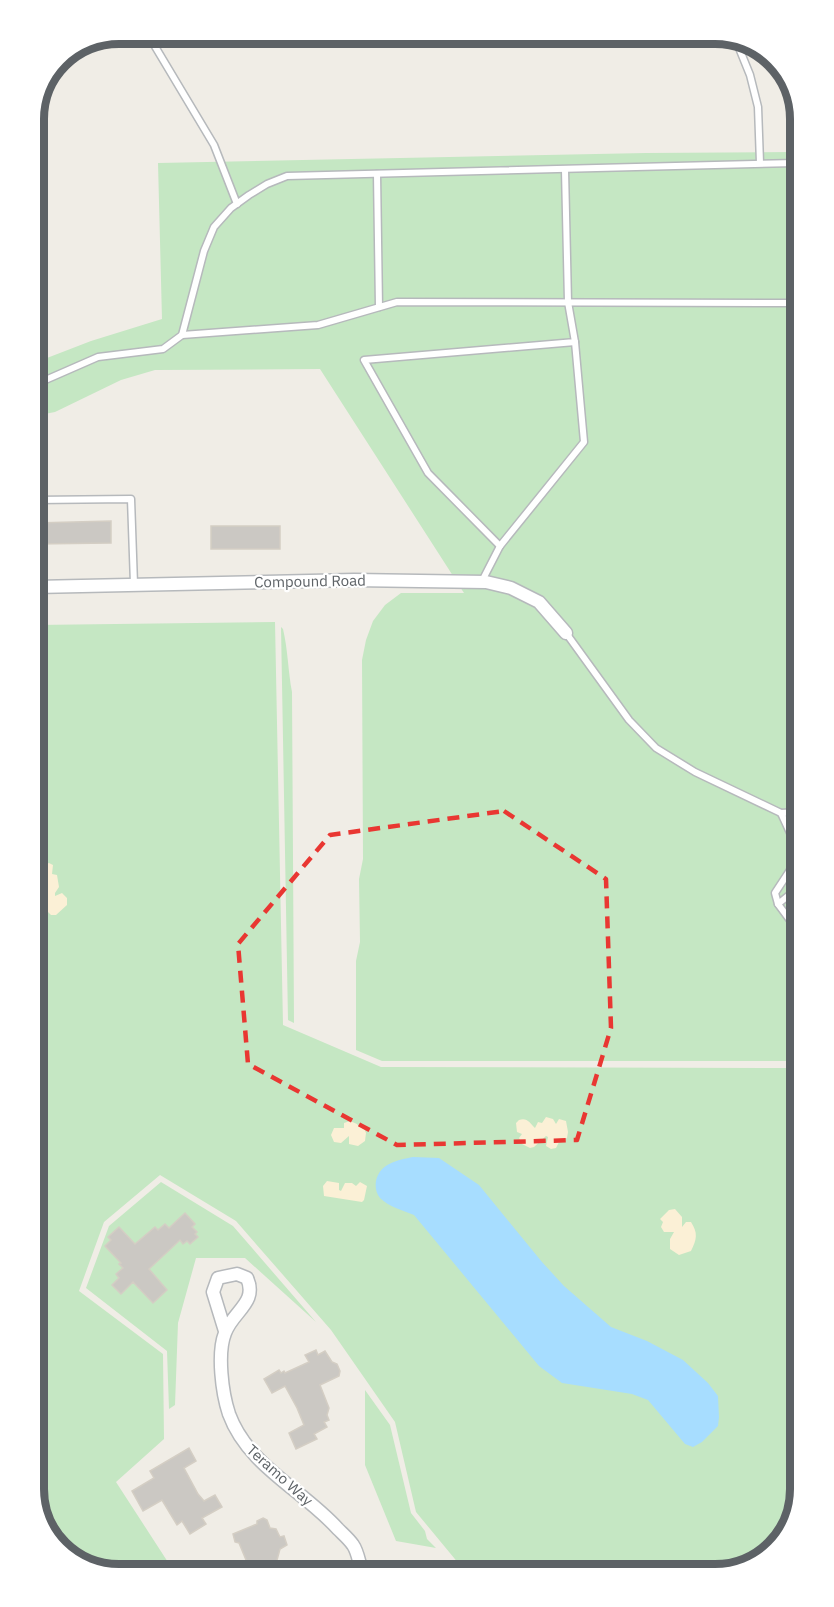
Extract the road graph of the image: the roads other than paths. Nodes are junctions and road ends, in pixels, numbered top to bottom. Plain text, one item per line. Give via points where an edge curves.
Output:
1 (154, 44) edge
2 (739, 47) edge
3 (790, 163) edge
4 (760, 164) junction
5 (565, 170) junction
6 (377, 174) junction
7 (237, 204) junction
8 (568, 302) junction
9 (790, 303) edge
10 (379, 307) junction
11 (182, 334) junction
12 (575, 342) junction
13 (44, 381) edge
14 (44, 500) edge
15 (500, 546) junction
16 (482, 582) junction
17 (134, 584) junction
18 (44, 587) edge
19 (566, 633) joint
20 (790, 812) edge
21 (780, 813) junction
22 (790, 834) edge
23 (790, 870) edge
24 (790, 894) edge
25 (778, 904) junction
26 (790, 920) edge
27 (225, 1331) dead end
28 (360, 1563) edge

1 - 7 lane via 214,145
2 - 4 lane via 758,107
3 - 4 lane
4 - 5 lane
5 - 6 lane
5 - 8 lane
6 - 7 lane via 288,176 267,184
6 - 10 lane
7 - 11 lane via 214,227
8 - 9 lane
8 - 10 lane via 397,302
8 - 12 lane
10 - 11 lane via 318,325
11 - 13 lane via 163,349 98,357
12 - 15 lane via 584,442
12 - 15 lane via 364,360 428,472
14 - 17 lane via 131,499
15 - 16 lane
16 - 17 street, Compound Road
16 - 19 street, Compound Road via 511,588 539,602
17 - 18 street, Compound Road
19 - 21 lane via 629,720 656,748 694,772
20 - 21 lane
21 - 22 lane
23 - 25 lane via 775,893
24 - 25 lane
25 - 26 lane
27 - 28 street, Teramo Way via 222,1375 229,1413 243,1442 265,1466 328,1518 354,1546

